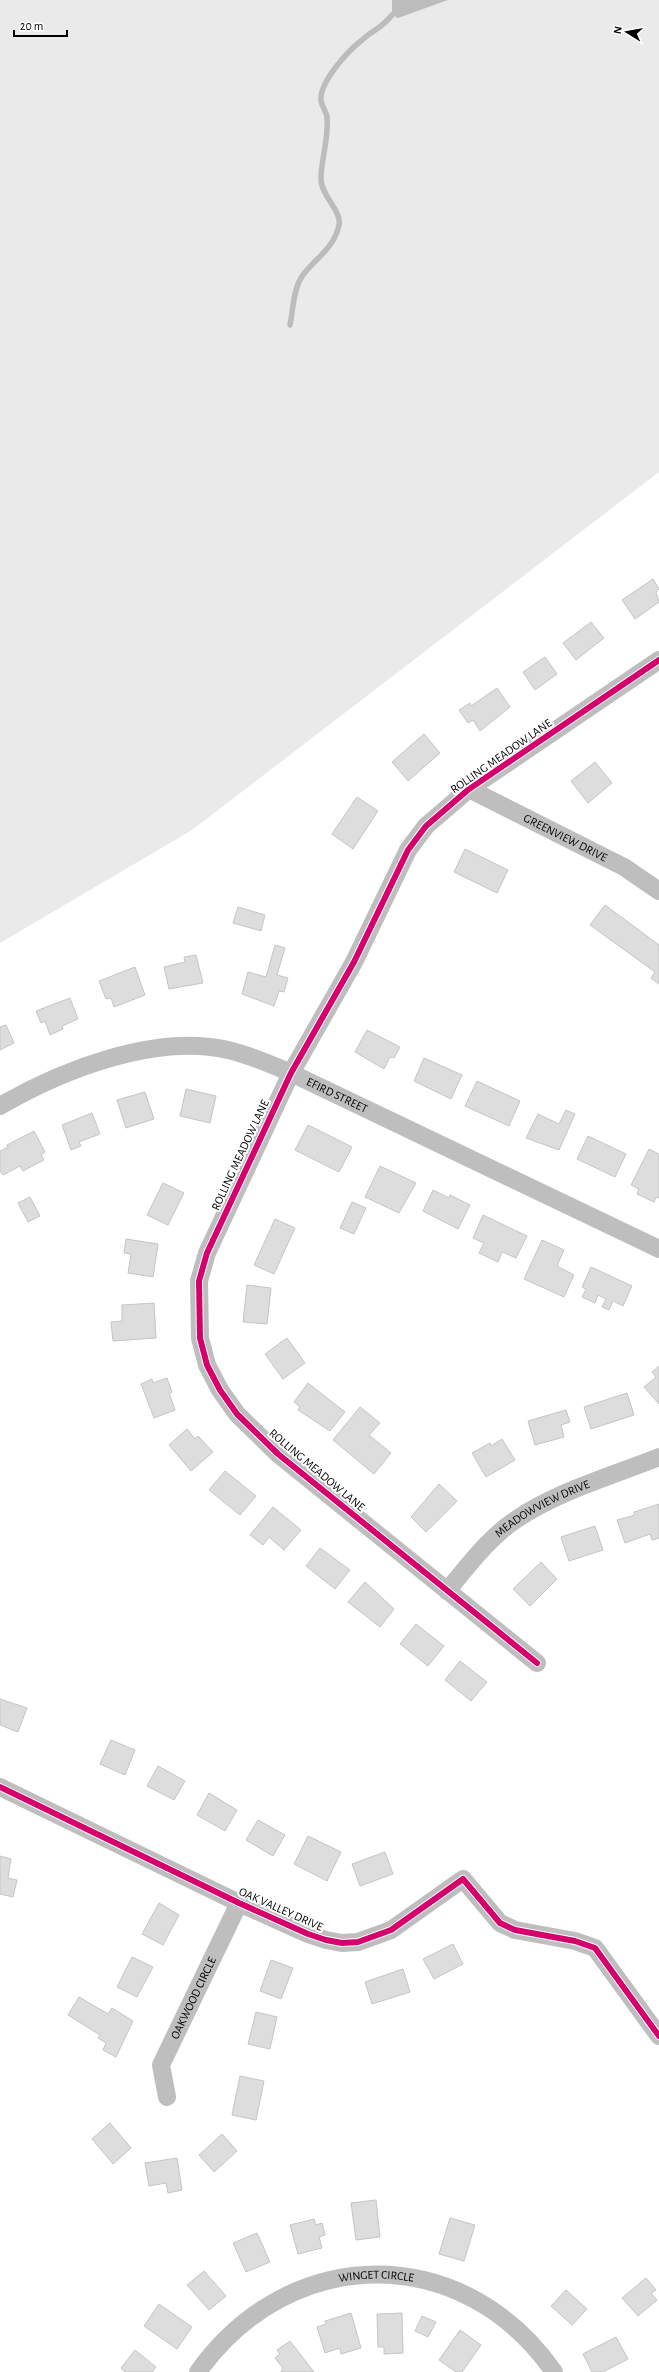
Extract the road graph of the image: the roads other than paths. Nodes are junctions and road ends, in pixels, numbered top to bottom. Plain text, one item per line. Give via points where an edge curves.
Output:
1 (659, 660) edge
2 (469, 789) junction
3 (659, 891) edge
4 (291, 1073) junction
5 (0, 1106) edge
6 (659, 1249) edge
7 (659, 1457) edge
8 (447, 1591) junction
9 (537, 1663) dead end
10 (0, 1788) edge
11 (239, 1902) junction
12 (659, 2036) edge
13 (167, 2097) dead end
14 (198, 2372) edge
15 (554, 2372) edge

1 - 2 street, ROLLING MEADOW LANE
2 - 3 street, GREENVIEW DRIVE via 624,867
2 - 4 street, ROLLING MEADOW LANE via 426,826 408,850 354,962
4 - 5 street, EFIRD STREET via 228,1050 171,1046 143,1050 88,1066 35,1087
4 - 6 street, EFIRD STREET
4 - 8 street, ROLLING MEADOW LANE via 207,1254 199,1280 200,1338 207,1365 237,1414 257,1434
7 - 8 street, MEADOWVIEW DRIVE via 547,1502 516,1519 488,1544
8 - 9 street, ROLLING MEADOW LANE
10 - 11 street, OAK VALLEY DRIVE
11 - 12 street, OAK VALLEY DRIVE via 308,1934 342,1943 358,1942 391,1930 464,1880 500,1923 515,1930 575,1941 595,1948
11 - 13 street, OAKWOOD CIRCLE via 161,2065
14 - 15 street, WINGET CIRCLE via 231,2335 283,2297 309,2285 364,2274 421,2279 449,2287 474,2299 520,2332 541,2352

